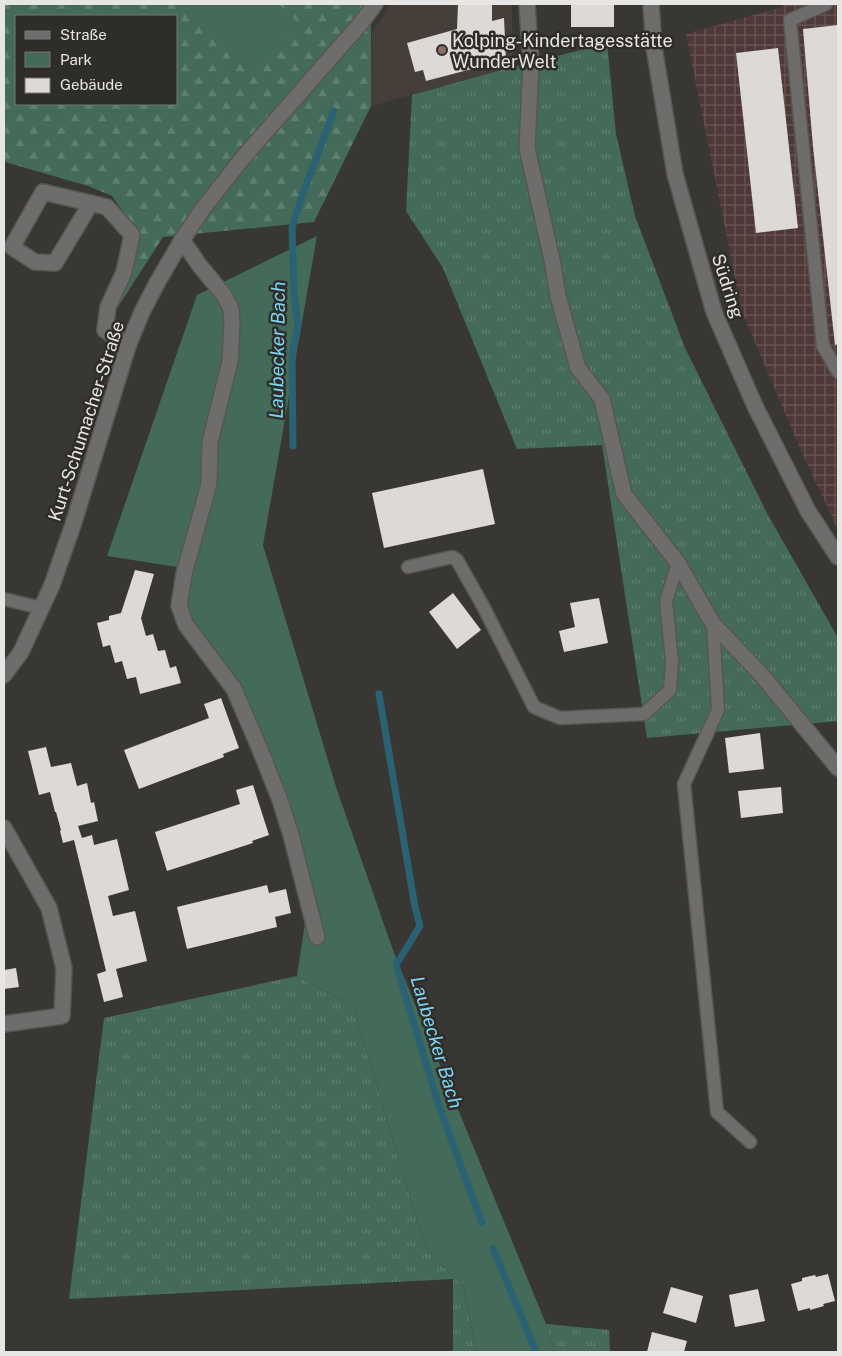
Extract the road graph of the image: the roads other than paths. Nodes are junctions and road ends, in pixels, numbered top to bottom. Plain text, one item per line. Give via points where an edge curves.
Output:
1 (375, 4) edge
2 (527, 4) edge
3 (651, 4) edge
4 (826, 4) edge
5 (91, 203) junction
6 (182, 240) junction
7 (128, 346) junction
8 (838, 372) edge
9 (838, 557) edge
10 (678, 563) junction
11 (408, 567) dead end
12 (4, 599) edge
13 (41, 608) junction
14 (713, 624) junction
15 (4, 675) edge
16 (838, 768) edge
17 (4, 828) edge
18 (317, 937) dead end
19 (4, 1024) edge
20 (750, 1142) dead end

1 - 6 street, Kurt-Schumacher-Straße via 241,160
2 - 10 street via 531,63 527,148 558,296 578,368 602,399 624,494
3 - 9 street, Südring via 654,47 675,174 714,312 772,441 808,511
4 - 8 lane via 790,20 823,346
5 - 5 street via 43,192 12,247 35,262 55,263
5 - 7 street via 107,207 132,235 124,272 108,307 105,330
6 - 7 street, Kurt-Schumacher-Straße via 142,312
6 - 18 street via 224,295 231,309 232,324 230,361 210,442 209,484 184,574 179,606 186,625 234,689 259,747 291,835
7 - 13 street, Kurt-Schumacher-Straße via 73,526
10 - 11 lane via 666,601 672,661 670,690 644,714 560,718 534,707 457,560 452,557
10 - 14 street
12 - 13 lane
13 - 15 street, Kurt-Schumacher-Straße via 21,652
14 - 16 street via 760,673
14 - 20 lane via 718,710 684,784 717,1112
17 - 19 street via 49,908 64,968 62,1016

